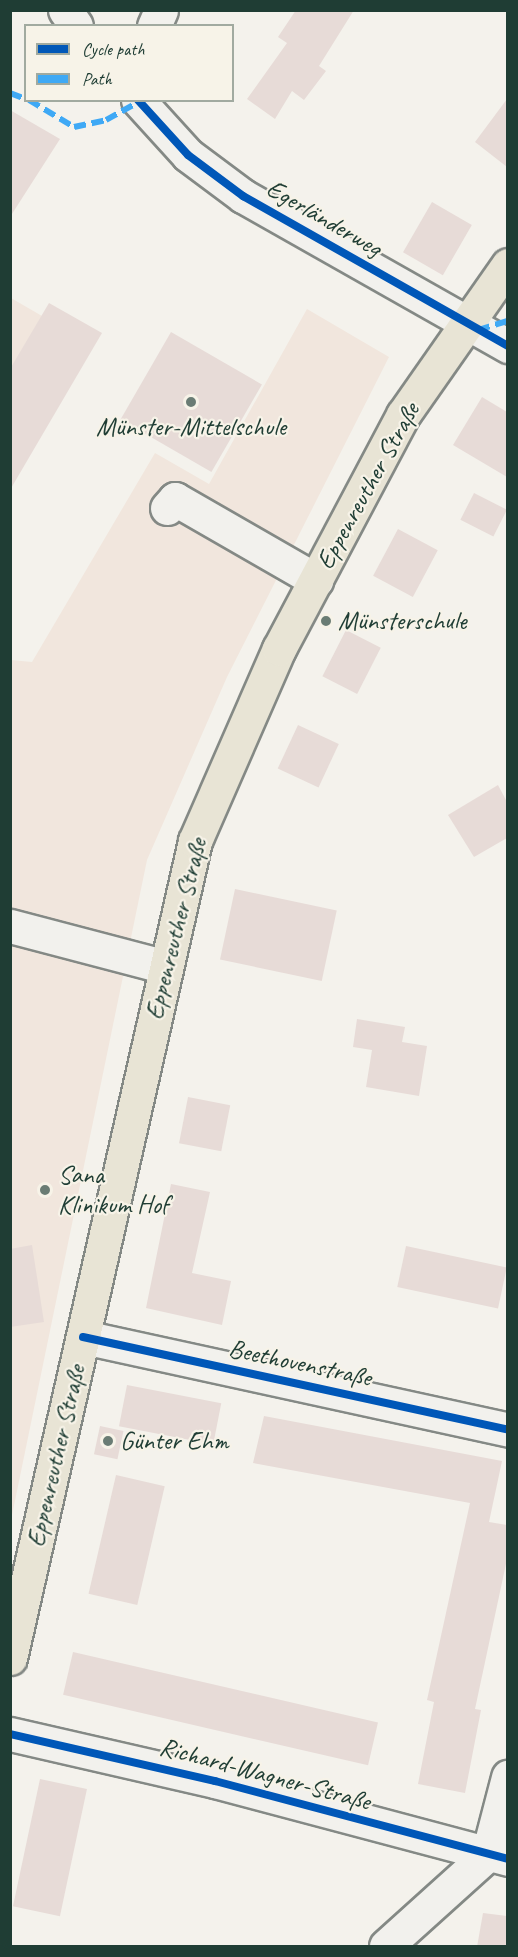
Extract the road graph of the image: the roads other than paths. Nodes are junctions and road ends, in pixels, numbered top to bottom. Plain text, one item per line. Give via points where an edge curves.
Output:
1 (65, 10) edge
2 (161, 10) edge
3 (75, 24) edge
4 (155, 24) edge
5 (140, 102) edge
6 (507, 265) edge
7 (466, 324) junction
8 (507, 346) edge
9 (167, 508) dead end
10 (316, 580) junction
11 (10, 926) edge
12 (163, 966) junction
13 (83, 1337) junction
14 (507, 1430) edge
15 (12, 1645) edge
16 (10, 1734) edge
17 (507, 1777) edge
18 (498, 1856) edge
19 (386, 1947) edge

1 - 3 street
2 - 4 street
5 - 7 street, Egerländerweg via 189,155 243,196
6 - 7 main road, Eppenreuther Straße
7 - 8 street, Egerländerweg
7 - 10 main road, Eppenreuther Straße via 403,415
9 - 10 street via 175,499
10 - 12 main road, Eppenreuther Straße via 279,649 195,841
11 - 12 street
12 - 13 main road, Eppenreuther Straße
13 - 14 street, Beethovenstraße
13 - 15 main road, Eppenreuther Straße
16 - 18 street, Richard-Wagner-Straße
17 - 18 street
18 - 19 street

